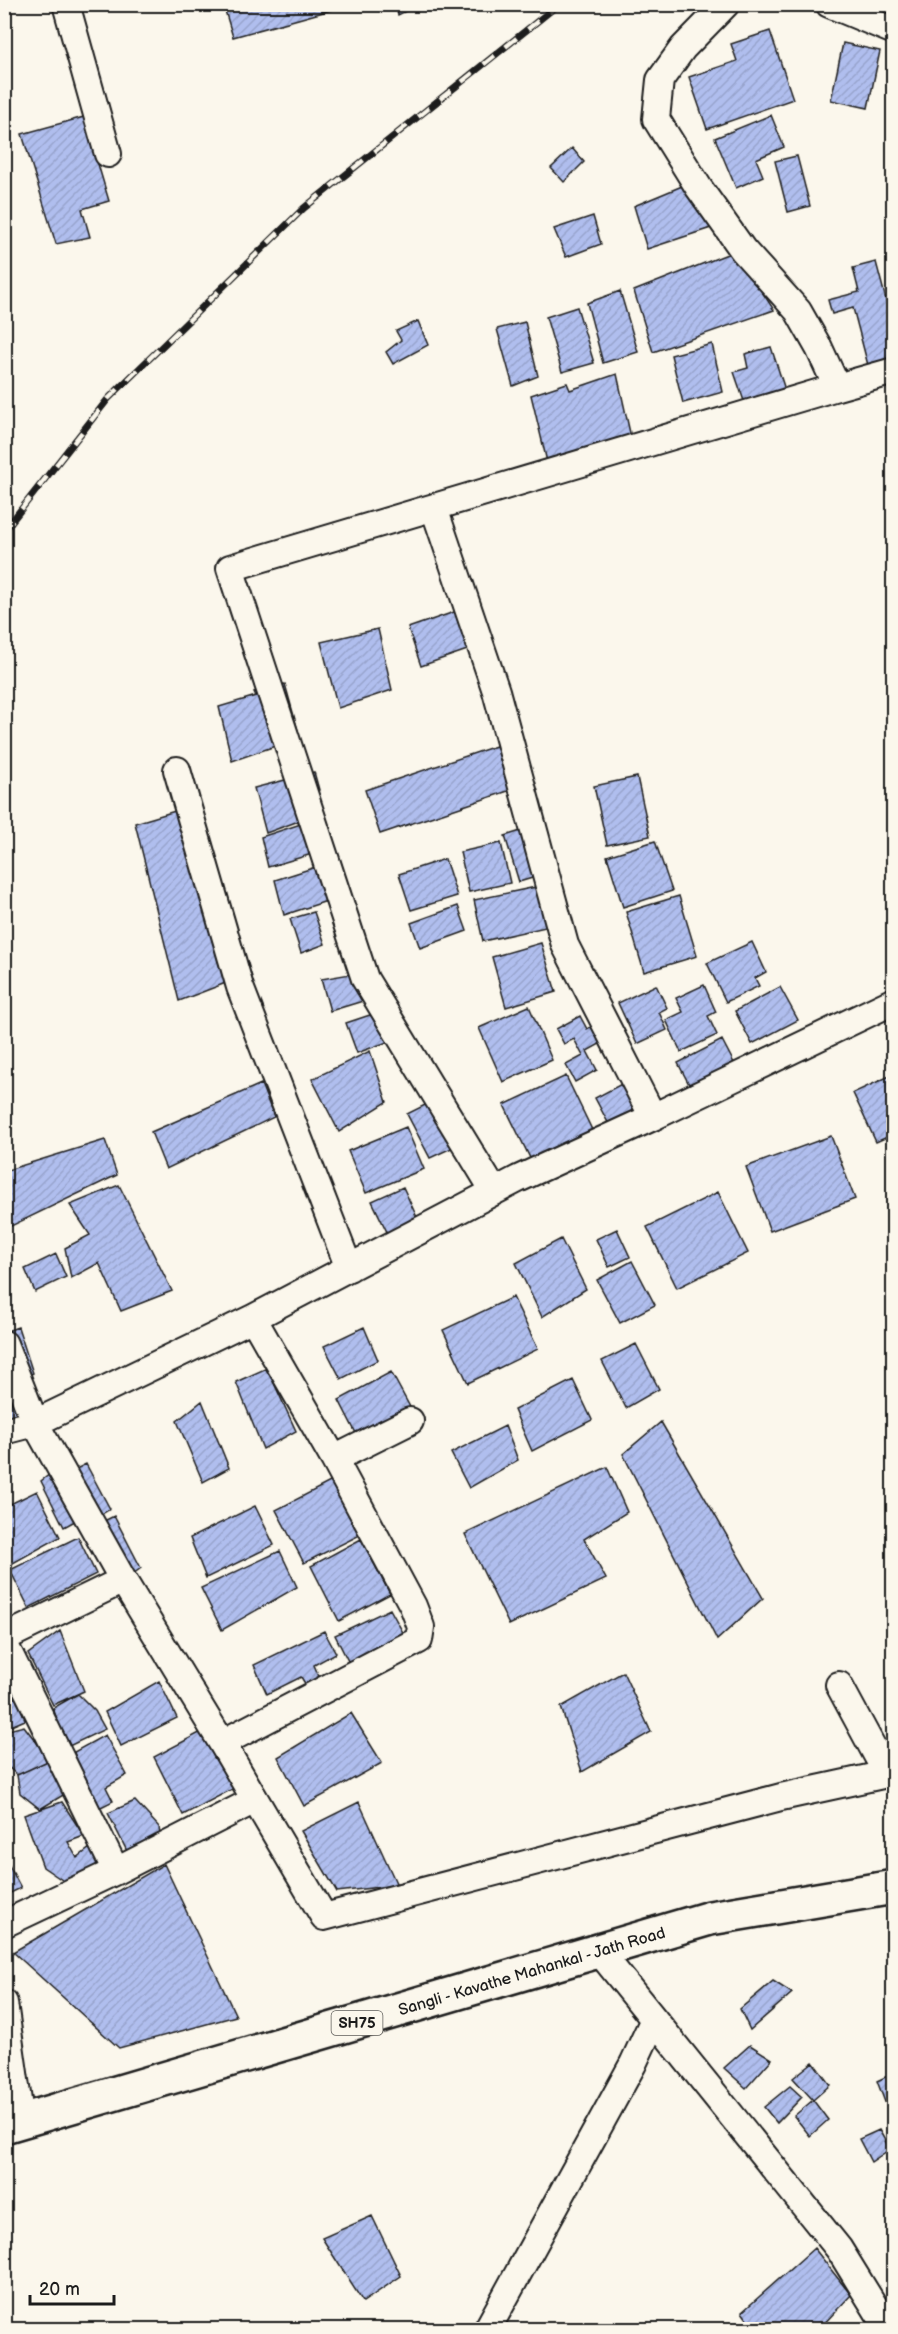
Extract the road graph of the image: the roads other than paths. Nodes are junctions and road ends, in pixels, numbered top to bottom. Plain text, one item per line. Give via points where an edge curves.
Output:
1 (66, 4) edge
2 (726, 4) edge
3 (829, 4) edge
4 (894, 31) edge
5 (108, 154) dead end
6 (894, 371) edge
7 (837, 387) junction
8 (434, 508) junction
9 (177, 770) dead end
10 (894, 1001) edge
11 (653, 1117) junction
12 (494, 1191) junction
13 (349, 1268) junction
14 (253, 1318) junction
15 (4, 1344) edge
16 (410, 1421) dead end
17 (35, 1423) junction
18 (4, 1431) edge
19 (334, 1459) junction
20 (123, 1580) junction
21 (4, 1638) edge
22 (4, 1643) edge
23 (839, 1685) dead end
24 (222, 1743) junction
25 (255, 1800) junction
26 (116, 1871) junction
27 (894, 1887) edge
28 (4, 1924) edge
29 (599, 1951) junction
30 (4, 2003) edge
31 (654, 2019) junction
32 (13, 2124) edge
33 (487, 2330) edge
34 (889, 2330) edge

1 - 5 street
2 - 7 street via 683,48 660,80 656,119 743,250 798,311
3 - 4 street
6 - 7 street
7 - 8 street
8 - 11 street via 496,691 565,945
8 - 12 street via 230,568 365,979
9 - 13 street via 240,987
10 - 11 street
11 - 12 street
12 - 13 street
13 - 14 street
14 - 17 street
14 - 19 street
15 - 17 street
16 - 19 street
17 - 18 street
17 - 20 street
19 - 24 street via 413,1606 422,1627 419,1640
20 - 21 street
20 - 24 street
22 - 26 street
23 - 25 street via 887,1774 781,1797 324,1917
24 - 25 street
25 - 26 street
26 - 28 street
27 - 29 main road, Sangli - Kavathe Mahankal - Jath Road / SH75 via 710,1918
29 - 31 street
29 - 32 main road, Sangli - Kavathe Mahankal - Jath Road / SH75
30 - 32 street
31 - 33 street
31 - 34 street via 839,2248

